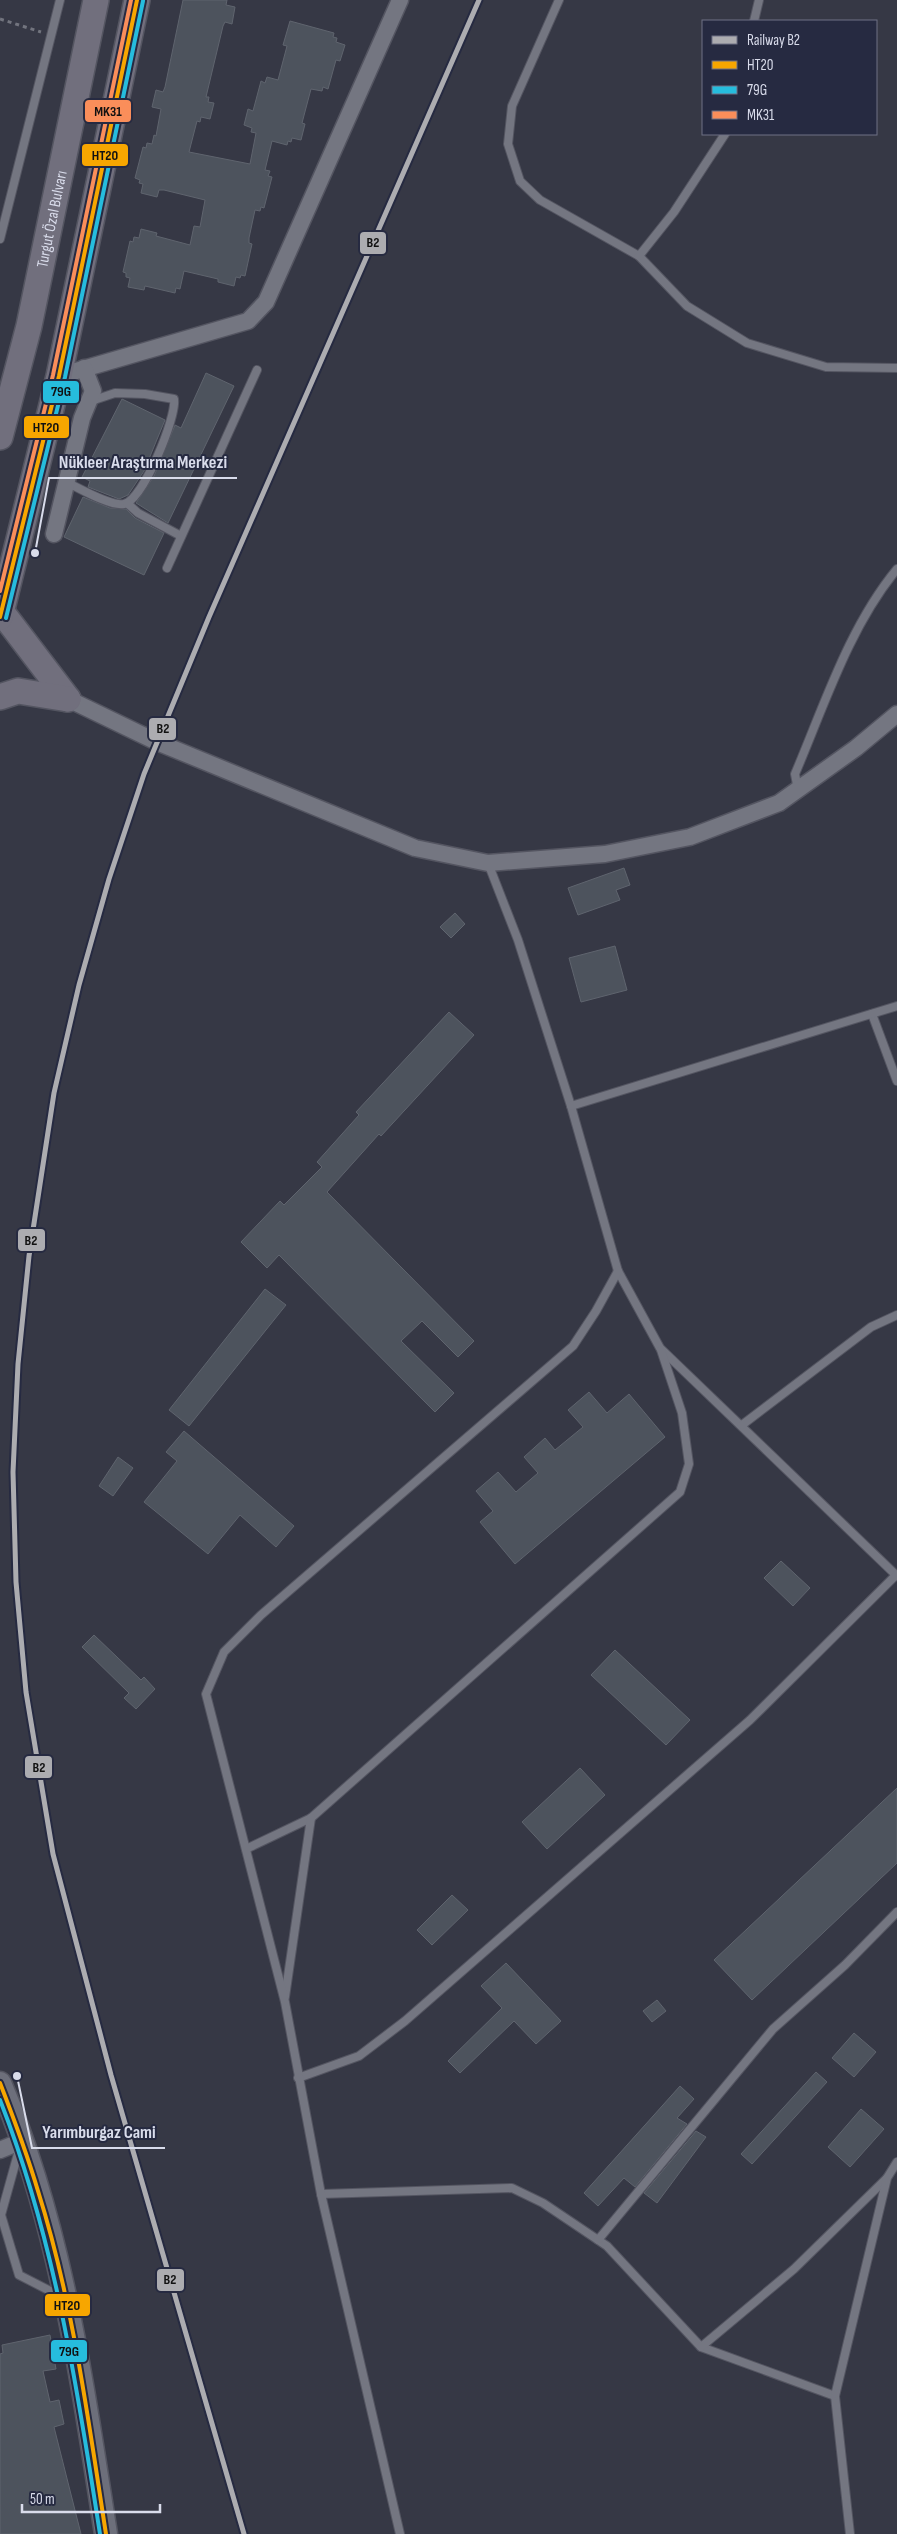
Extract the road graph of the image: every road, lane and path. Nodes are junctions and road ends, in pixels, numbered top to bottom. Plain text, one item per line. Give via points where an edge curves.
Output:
1 (60, 0) edge
2 (96, 0) edge
3 (137, 0) edge
4 (400, 0) edge
5 (559, 0) edge
6 (760, 0) edge
7 (0, 19) edge
8 (754, 20) edge
9 (52, 35) junction
10 (723, 135) edge
11 (0, 240) edge
12 (639, 256) junction
13 (84, 368) junction
14 (897, 368) edge
15 (257, 370) dead end
16 (58, 376) junction
17 (88, 402) junction
18 (0, 437) edge
19 (66, 482) junction
20 (127, 503) junction
21 (54, 534) dead end
22 (181, 536) junction
23 (166, 568) dead end
24 (897, 569) edge
25 (1, 614) edge
26 (0, 697) edge
27 (68, 699) junction
28 (897, 714) edge
29 (798, 790) junction
30 (488, 863) junction
31 (897, 1006) edge
32 (872, 1014) junction
33 (897, 1080) edge
34 (571, 1106) junction
35 (618, 1271) junction
36 (897, 1315) edge
37 (660, 1348) junction
38 (742, 1425) junction
39 (897, 1576) edge
40 (311, 1818) junction
41 (246, 1849) junction
42 (897, 1912) edge
43 (285, 2002) junction
44 (298, 2078) junction
45 (0, 2082) edge
46 (22, 2141) junction
47 (0, 2150) edge
48 (897, 2162) edge
49 (887, 2178) junction
50 (321, 2194) junction
51 (598, 2240) junction
52 (66, 2299) junction
53 (701, 2347) junction
54 (835, 2396) junction
55 (106, 2534) edge
56 (400, 2534) edge
57 (850, 2534) edge

1 - 9 lane
2 - 18 main road, Turgut Özal Bulvarı via 28,326
3 - 16 main road
4 - 13 street via 266,302 248,322
5 - 12 lane via 512,106 508,144 520,181 540,200
6 - 8 lane
7 - 9 path
9 - 11 lane
10 - 12 lane via 674,212
12 - 14 lane via 687,306 747,343 826,368
13 - 16 street
13 - 17 street via 93,391
15 - 22 lane
16 - 25 main road
17 - 19 street
17 - 20 lane via 115,393 174,399 175,408 159,452 138,494
19 - 20 lane via 113,504
19 - 21 street
20 - 22 lane via 138,513
22 - 23 lane
24 - 29 lane via 883,586 841,664 795,774
25 - 27 main road
26 - 27 main road via 18,691
27 - 30 street via 157,742 415,848
28 - 29 street
29 - 30 street via 779,804 690,837 605,854
30 - 34 lane via 518,940
31 - 32 lane
32 - 33 lane
32 - 34 lane
34 - 35 lane
35 - 37 lane
35 - 41 lane via 573,1346 261,1615 224,1652 206,1694
36 - 38 lane via 871,1327
37 - 38 lane
37 - 40 lane via 683,1422 689,1464 680,1492
38 - 39 lane
39 - 44 lane via 750,1720 405,2021 359,2056
40 - 41 lane
40 - 43 lane
41 - 43 lane
42 - 51 lane via 845,1965 773,2029
43 - 44 lane
44 - 50 lane
45 - 46 street
46 - 47 street
46 - 52 street via 45,2214
46 - 52 lane via 1,2215 19,2275
48 - 49 lane
49 - 53 lane via 794,2269
49 - 54 lane
50 - 51 lane via 512,2188 543,2202
50 - 56 lane
51 - 53 lane
52 - 55 street
53 - 54 lane
54 - 57 lane

